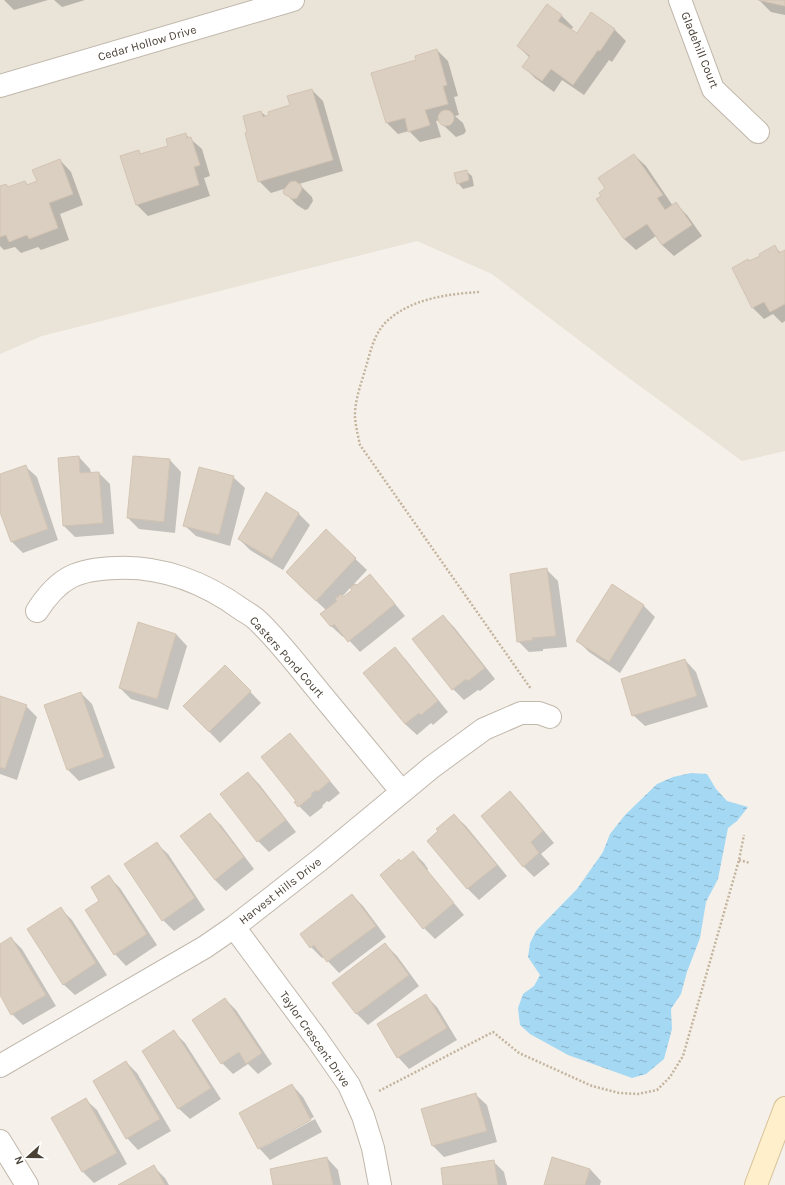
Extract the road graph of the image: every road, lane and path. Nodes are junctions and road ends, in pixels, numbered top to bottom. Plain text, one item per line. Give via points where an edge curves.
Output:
1 (293, 0) edge
2 (680, 0) edge
3 (0, 86) edge
4 (758, 132) dead end
5 (478, 292) dead end
6 (37, 611) dead end
7 (550, 717) joint
8 (402, 792) junction
9 (744, 835) dead end
10 (739, 860) junction
11 (750, 863) dead end
12 (234, 927) junction
13 (0, 1066) edge
14 (357, 1102) junction
15 (785, 1108) edge
16 (0, 1141) edge
17 (27, 1185) edge
18 (380, 1185) edge
19 (756, 1185) edge

1 - 3 street, Cedar Hollow Drive
2 - 4 street, Gladehill Court via 713,90
5 - 7 path via 427,300 401,310 385,324 373,342 363,375 355,416 356,424 360,445
6 - 8 street, Casters Pond Court via 54,588 67,578 100,568 150,570 206,587 258,620
7 - 8 street, Harvest Hills Drive via 539,713 521,713 484,729
8 - 12 street, Harvest Hills Drive
9 - 10 path
10 - 11 path
10 - 14 path via 683,1056 670,1077 657,1090 638,1094 619,1093 592,1086 519,1054 493,1032
12 - 13 street, Harvest Hills Drive via 205,947
12 - 14 street, Taylor Crescent Drive via 335,1063
14 - 18 street, Taylor Crescent Drive via 373,1148
15 - 19 street
16 - 17 street

